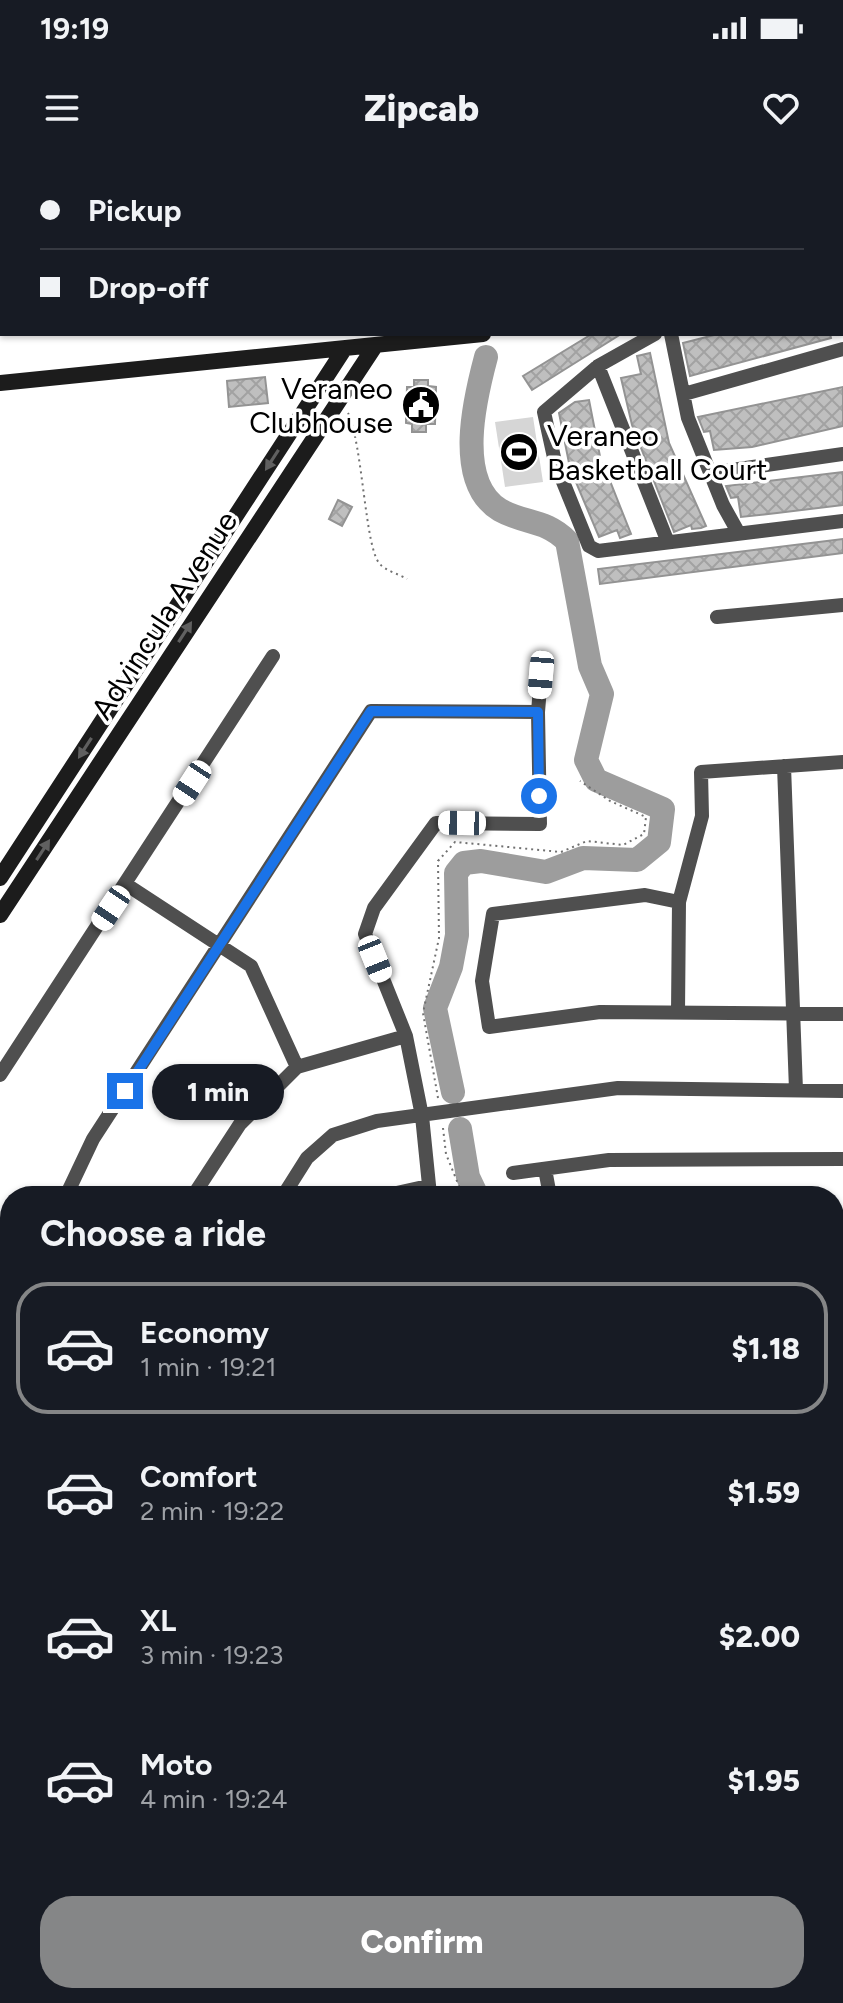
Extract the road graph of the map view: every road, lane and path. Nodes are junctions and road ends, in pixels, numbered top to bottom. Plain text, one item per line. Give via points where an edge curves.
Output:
1 (465, 336) edge
2 (651, 336) edge
3 (671, 336) edge
4 (375, 346) junction
5 (345, 348) junction
6 (843, 349) edge
7 (598, 366) junction
8 (0, 383) edge
9 (684, 394) junction
10 (340, 397) junction
11 (843, 454) edge
12 (711, 473) junction
13 (843, 521) edge
14 (738, 532) junction
15 (667, 540) junction
16 (407, 579) dead end
17 (843, 605) edge
18 (717, 617) dead end
19 (149, 650) junction
20 (273, 656) dead end
21 (167, 661) junction
22 (541, 675) dead end
23 (538, 712) junction
24 (843, 762) edge
25 (784, 766) junction
26 (0, 878) edge
27 (127, 885) junction
28 (679, 902) junction
29 (0, 915) edge
30 (219, 948) junction
31 (678, 1012) junction
32 (794, 1013) junction
33 (843, 1014) edge
34 (406, 1036) junction
35 (297, 1067) junction
36 (0, 1075) edge
37 (796, 1090) junction
38 (843, 1091) edge
39 (422, 1116) junction
40 (843, 1159) edge
41 (545, 1169) junction
42 (513, 1173) dead end
43 (71, 1186) edge
44 (200, 1186) edge
45 (289, 1186) edge
46 (429, 1186) edge
47 (548, 1186) edge

1 - 4 main road
2 - 7 street
3 - 9 street
4 - 5 main road
4 - 10 main road, Advincula Avenue
5 - 8 main road
5 -> 19 main road, Advincula Avenue
6 - 9 street
7 - 15 street
7 - 15 street via 544,412 555,462 593,550
9 - 12 street
10 - 16 path via 364,474 372,553 380,565
21 -> 10 main road, Advincula Avenue
11 - 12 street
12 - 14 street
13 - 14 street
14 - 15 street
17 - 18 street
19 - 21 main road
19 -> 26 main road, Advincula Avenue
20 - 27 street
29 -> 21 main road, Advincula Avenue
22 - 23 street
23 - 30 street via 371,711
23 - 34 street via 540,824 436,823 374,908 365,934
24 - 25 street
25 - 28 street via 701,772 702,816
25 - 32 street
27 - 30 street
27 - 36 street
28 - 31 street
28 - 31 street via 645,895 493,914 482,981 489,1027 600,1012
30 - 35 street via 251,966
30 - 43 street via 93,1139
31 - 32 street
32 - 33 street
32 - 37 street
34 - 35 street
34 - 39 street
35 - 44 street via 240,1124
37 - 38 street
37 - 39 street via 618,1088
39 - 45 street via 377,1121 333,1135 307,1158
39 - 46 street
40 - 41 street via 609,1160
41 - 42 street
41 - 47 street

